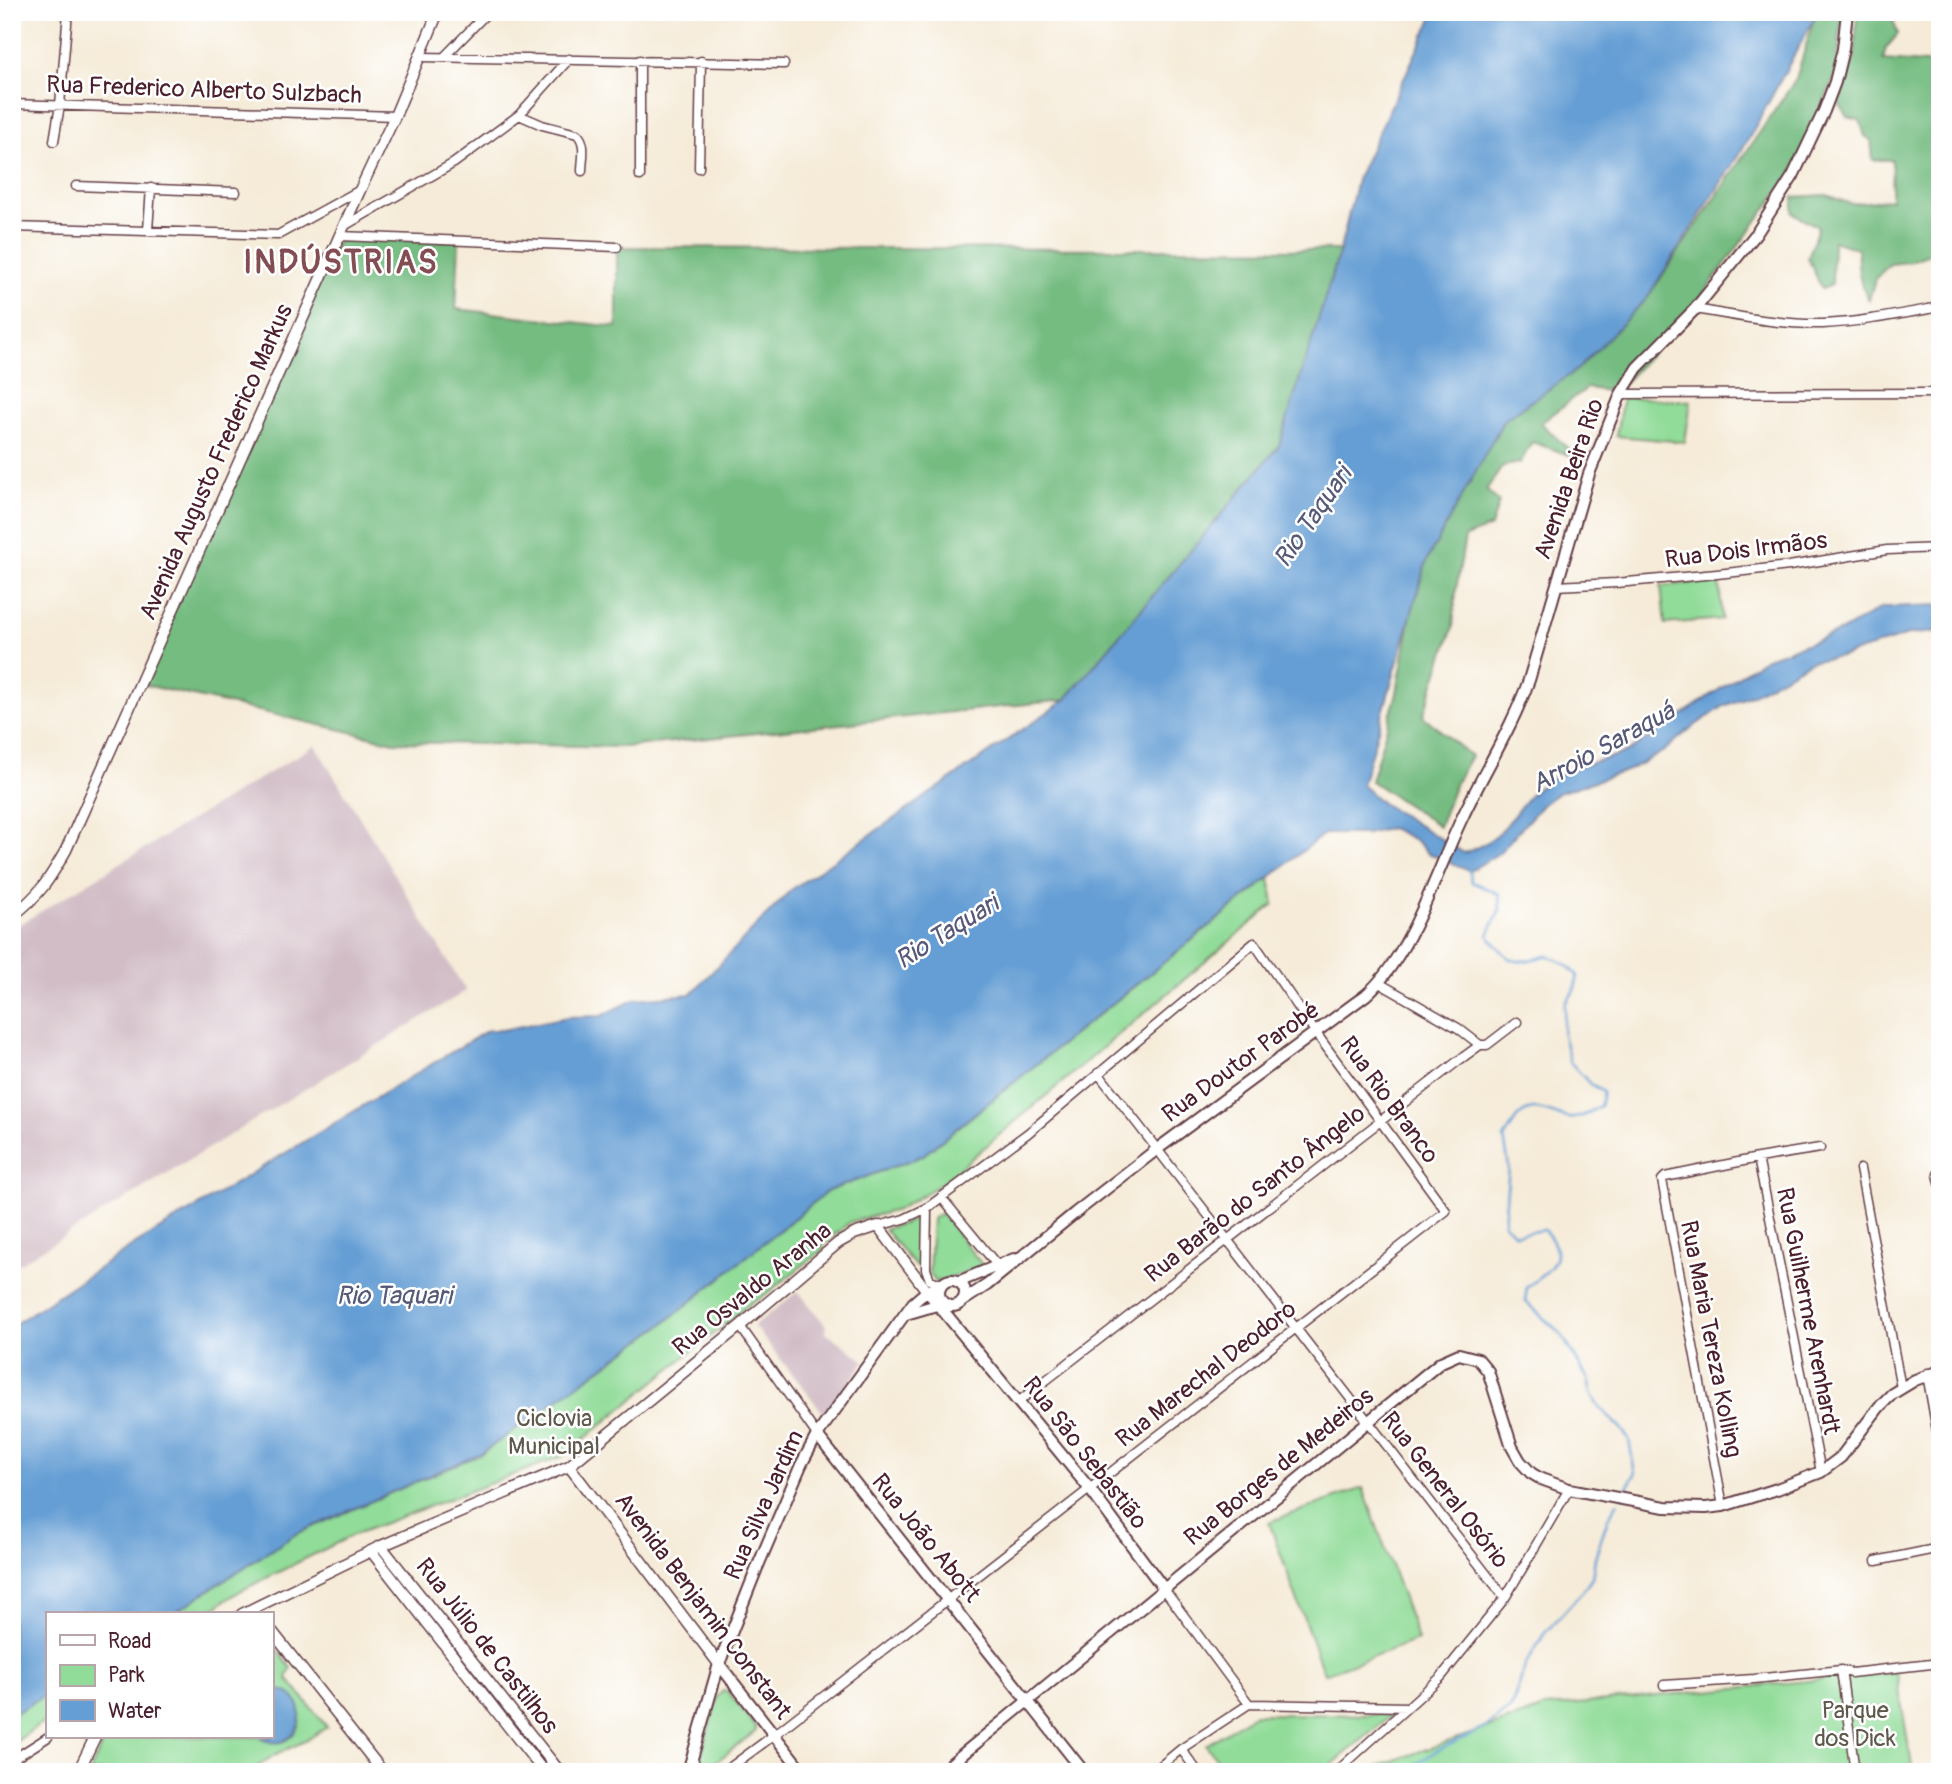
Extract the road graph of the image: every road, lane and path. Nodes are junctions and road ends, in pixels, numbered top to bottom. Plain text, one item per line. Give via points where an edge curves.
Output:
1 (68, 12) edge
2 (438, 12) edge
3 (488, 12) edge
4 (1847, 12) edge
5 (421, 57) junction
6 (444, 57) junction
7 (569, 59) junction
8 (640, 60) junction
9 (701, 61) junction
10 (784, 64) dead end
11 (12, 104) edge
12 (61, 105) junction
13 (519, 115) junction
14 (395, 116) junction
15 (54, 141) dead end
16 (699, 168) dead end
17 (582, 171) dead end
18 (640, 176) dead end
19 (76, 186) dead end
20 (150, 188) junction
21 (360, 190) junction
22 (236, 192) dead end
23 (12, 227) edge
24 (148, 230) junction
25 (342, 231) junction
26 (617, 247) dead end
27 (1940, 307) edge
28 (1695, 309) junction
29 (1940, 393) edge
30 (1620, 394) junction
31 (1940, 548) edge
32 (1556, 586) junction
33 (1440, 867) joint
34 (12, 916) edge
35 (1254, 943) joint
36 (1379, 984) junction
37 (1517, 1022) dead end
38 (1316, 1033) junction
39 (1480, 1045) junction
40 (1098, 1073) junction
41 (1381, 1121) junction
42 (1820, 1148) dead end
43 (1156, 1150) junction
44 (1758, 1158) junction
45 (1860, 1168) dead end
46 (941, 1198) junction
47 (927, 1208) junction
48 (1446, 1212) joint
49 (878, 1226) junction
50 (1226, 1241) junction
51 (1023, 1255) junction
52 (997, 1265) junction
53 (958, 1282) junction
54 (942, 1285) junction
55 (927, 1291) junction
56 (940, 1303) junction
57 (960, 1303) junction
58 (906, 1314) junction
59 (740, 1326) junction
60 (1296, 1329) junction
61 (961, 1332) junction
62 (1940, 1371) edge
63 (1928, 1374) junction
64 (1901, 1388) junction
65 (1018, 1402) junction
66 (1367, 1421) junction
67 (817, 1435) junction
68 (1940, 1442) edge
69 (569, 1466) junction
70 (1821, 1472) junction
71 (1089, 1488) junction
72 (1569, 1489) junction
73 (1723, 1506) junction
74 (376, 1548) junction
75 (1940, 1548) edge
76 (1876, 1562) dead end
77 (1164, 1589) junction
78 (948, 1598) junction
79 (1505, 1598) junction
80 (416, 1599) junction
81 (256, 1611) edge
82 (273, 1633) edge
83 (721, 1658) junction
84 (1940, 1663) edge
85 (1841, 1670) junction
86 (728, 1676) junction
87 (1664, 1685) dead end
88 (710, 1692) junction
89 (1028, 1700) junction
90 (1249, 1704) junction
91 (1408, 1707) junction
92 (522, 1724) junction
93 (512, 1731) junction
94 (774, 1735) junction
95 (46, 1738) edge
96 (95, 1738) edge
97 (1181, 1749) junction
98 (692, 1758) junction
99 (12, 1760) edge
100 (78, 1772) edge
101 (383, 1772) edge
102 (544, 1772) edge
103 (559, 1772) edge
104 (688, 1772) edge
105 (701, 1772) edge
106 (724, 1772) edge
107 (803, 1772) edge
108 (941, 1772) edge
109 (1084, 1772) edge
110 (1153, 1772) edge
111 (1198, 1772) edge
112 (1336, 1772) edge
113 (1855, 1772) edge

1 - 12 street
2 - 5 street, Avenida Augusto Frederico Markus
3 - 6 street
4 - 28 main road, Avenida Beira Rio via 1835,82 1793,176 1756,234
5 - 6 street
5 - 14 street, Avenida Augusto Frederico Markus
6 - 7 street
7 - 8 street
7 - 13 street
8 - 9 street
8 - 18 street
9 - 10 street
9 - 16 street
11 - 12 street, Rua Frederico Alberto Sulzbach
12 - 14 street, Rua Frederico Alberto Sulzbach
12 - 15 street
13 - 17 street via 577,134 583,142
13 - 25 street via 454,163
14 - 21 street, Avenida Augusto Frederico Markus
19 - 20 street
20 - 22 street
20 - 24 street
21 - 24 street via 278,234
21 - 25 street, Avenida Augusto Frederico Markus
23 - 24 street
25 - 26 street
25 - 34 street, Avenida Augusto Frederico Markus via 66,850 41,891
27 - 28 street via 1821,324
28 - 30 main road, Avenida Beira Rio via 1637,368
29 - 30 street
30 - 32 main road, Avenida Beira Rio via 1589,474
31 - 32 street, Rua Dois Irmãos via 1887,550 1717,574
32 - 33 main road, Avenida Beira Rio via 1519,709
33 - 36 main road, Rua Doutor Parobé via 1406,940
35 - 38 street, Rua Rio Branco
35 - 40 street, Rua Osvaldo Aranha
36 - 38 main road, Rua Doutor Parobé
36 - 39 street
37 - 39 street, Rua Barão do Santo Ângelo via 1488,1045
38 - 41 street, Rua Rio Branco
38 - 43 main road, Rua Doutor Parobé
39 - 41 street, Rua Barão do Santo Ângelo
40 - 43 street, Rua General Osório
40 - 46 street, Rua Osvaldo Aranha
41 - 48 street, Rua Rio Branco
41 - 50 street, Rua Barão do Santo Ângelo
42 - 44 street
43 - 50 street, Rua General Osório
43 - 51 main road, Rua Doutor Parobé
44 - 70 street, Rua Guilherme Arenhardt
44 - 73 street, Rua Maria Tereza Kolling via 1662,1180
45 - 64 street
46 - 47 street, Rua Osvaldo Aranha
46 - 52 street
47 - 49 street, Rua Osvaldo Aranha
47 - 54 street via 926,1269 930,1280
48 - 60 street, Rua Marechal Deodoro
49 - 55 street, Rua São Sebastião
49 - 59 street, Rua Osvaldo Aranha via 838,1243
50 - 60 street, Rua General Osório
50 - 65 street, Rua Barão do Santo Ângelo
51 - 52 main road, Rua Doutor Parobé
51 - 57 main road, Rua Doutor Parobé
52 - 53 main road, Rua Doutor Parobé
53 - 54 main road
53 - 57 main road via 965,1291
54 - 55 main road, Rua Silva Jardim
54 - 56 main road
55 - 56 main road, Rua São Sebastião
55 - 58 main road, Rua Silva Jardim
56 - 57 main road
56 - 58 main road
56 - 61 main road, Rua São Sebastião
57 - 61 main road
58 - 67 main road, Rua Silva Jardim
59 - 67 street, Rua João Abott
59 - 69 street, Rua Osvaldo Aranha
60 - 66 street, Rua General Osório
60 - 71 street, Rua Marechal Deodoro
61 - 65 main road, Rua São Sebastião
62 - 63 main road
63 - 64 main road
63 - 68 street
64 - 70 main road via 1879,1407 1841,1457
65 - 71 main road, Rua São Sebastião
66 - 72 main road, Rua Borges de Medeiros via 1441,1362 1459,1354 1478,1359 1488,1371 1520,1461 1541,1479
66 - 77 main road, Rua Borges de Medeiros
66 - 79 street, Rua General Osório
67 - 78 main road, Rua João Abott
67 - 83 main road, Rua Silva Jardim
69 - 74 street, Rua Osvaldo Aranha
69 - 83 street, Avenida Benjamin Constant
70 - 73 main road, Rua Borges de Medeiros
71 - 77 main road, Rua São Sebastião
71 - 78 street, Rua Marechal Deodoro
72 - 73 main road, Rua Borges de Medeiros via 1665,1507
72 - 79 street
74 - 80 street, Rua Júlio de Castilhos
74 - 81 street, Rua Osvaldo Aranha
75 - 76 street
77 - 89 main road, Rua Borges de Medeiros
77 - 90 street, Rua São Sebastião
78 - 89 main road, Rua João Abott
78 - 94 street, Rua Marechal Deodoro
79 - 91 street via 1441,1677
80 - 92 street, Rua Júlio de Castilhos
80 - 93 street, Rua Júlio de Castilhos
82 - 101 street
83 - 86 main road
83 - 88 main road, Rua Silva Jardim
84 - 85 street via 1851,1673
85 - 87 street
85 - 113 street
86 - 88 main road
86 - 94 main road, Avenida Benjamin Constant
88 - 98 main road, Rua Silva Jardim
89 - 108 main road, Rua Borges de Medeiros
89 - 109 main road, Rua João Abott
90 - 91 street
90 - 97 street
91 - 112 street
92 - 93 street
92 - 103 street, Rua Júlio de Castilhos
93 - 102 street, Rua Júlio de Castilhos
94 - 106 street, Rua Marechal Deodoro
94 - 107 main road, Avenida Benjamin Constant
95 - 99 street
96 - 100 street
97 - 110 street
97 - 111 street
98 - 104 main road, Rua Silva Jardim
98 - 105 street

